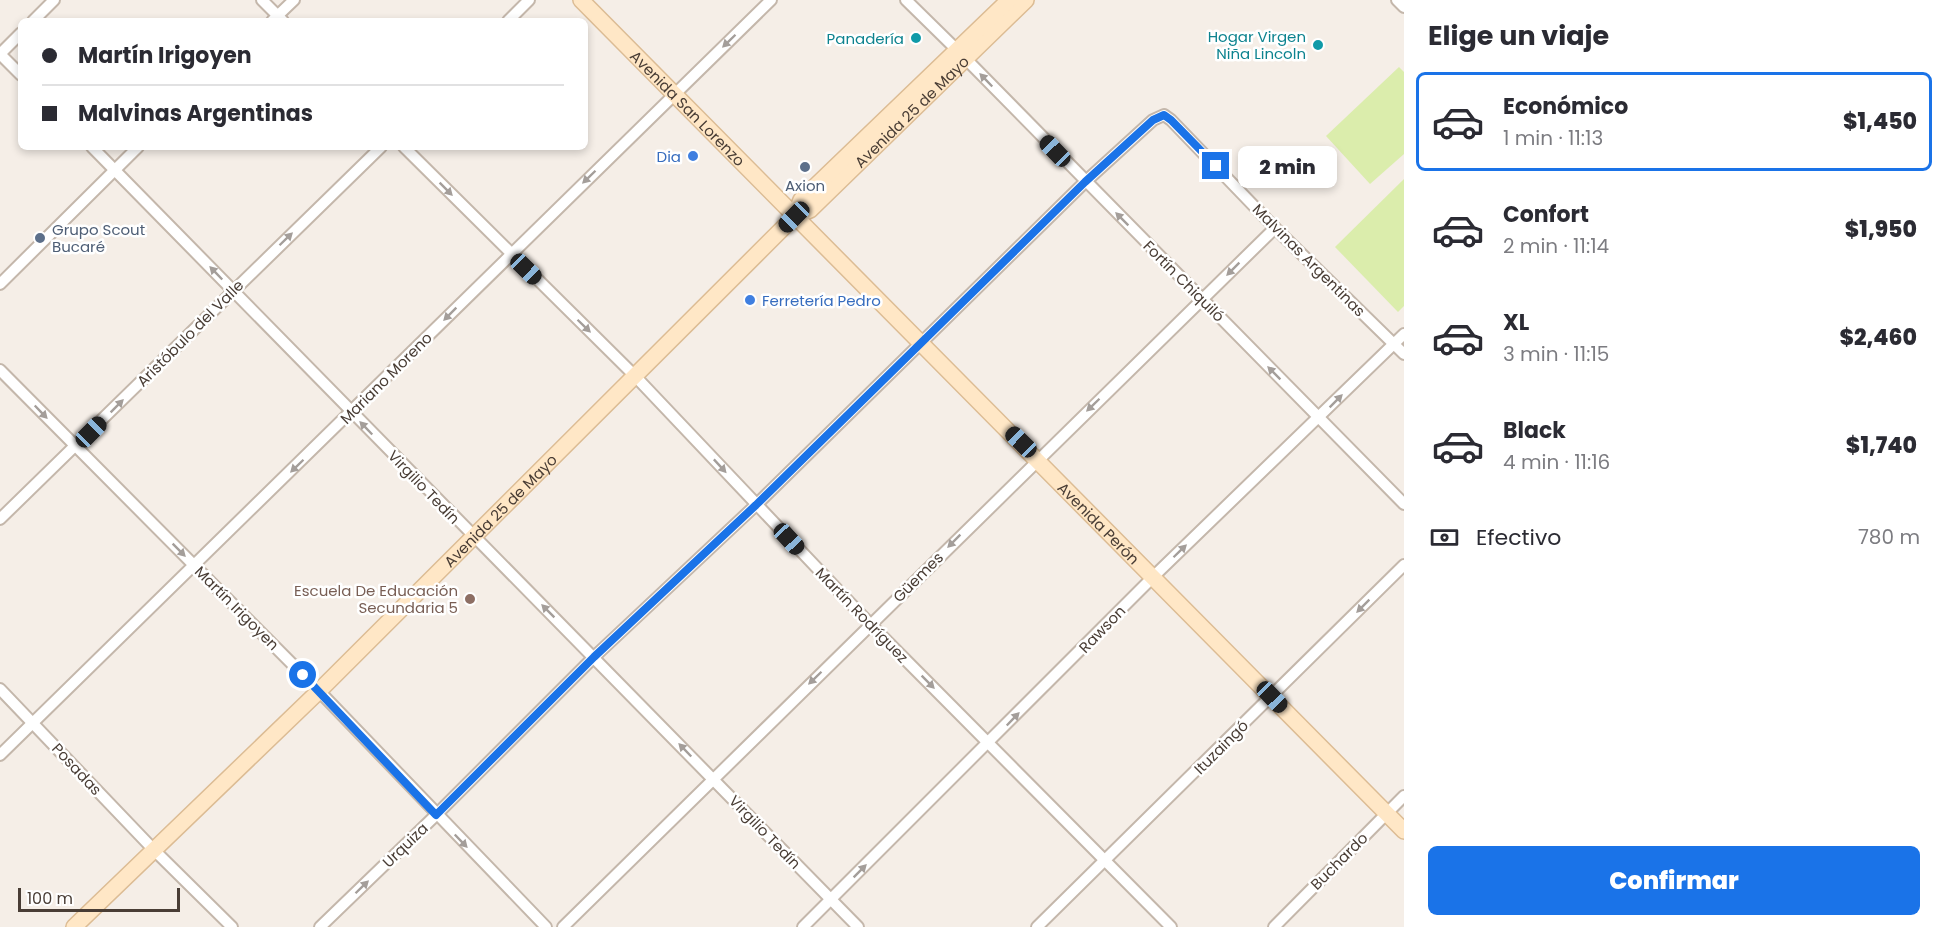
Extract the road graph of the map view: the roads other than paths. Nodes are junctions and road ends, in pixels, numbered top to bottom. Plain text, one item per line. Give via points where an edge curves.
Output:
1 (54, 0) edge
2 (262, 0) edge
3 (294, 0) edge
4 (529, 0) edge
5 (581, 0) edge
6 (771, 0) edge
7 (906, 0) edge
8 (1009, 0) edge
9 (1026, 0) edge
10 (1397, 0) edge
11 (1404, 7) edge
12 (36, 18) edge
13 (276, 18) edge
14 (278, 18) edge
15 (511, 18) edge
16 (18, 36) edge
17 (0, 54) edge
18 (961, 54) junction
19 (18, 72) edge
20 (674, 95) junction
21 (1164, 115) joint
22 (95, 150) edge
23 (135, 150) edge
24 (378, 150) edge
25 (407, 150) edge
26 (114, 169) junction
27 (1085, 182) junction
28 (794, 217) junction
29 (1275, 228) junction
30 (510, 254) junction
31 (0, 284) edge
32 (233, 290) junction
33 (1202, 300) junction
34 (1404, 334) edge
35 (920, 343) junction
36 (1394, 344) junction
37 (1404, 354) edge
38 (0, 370) edge
39 (635, 376) junction
40 (351, 412) junction
41 (1318, 418) junction
42 (75, 448) junction
43 (1038, 459) junction
44 (1404, 504) edge
45 (756, 505) junction
46 (0, 519) edge
47 (472, 537) junction
48 (194, 565) junction
49 (1404, 565) edge
50 (1154, 576) junction
51 (870, 624) junction
52 (594, 657) junction
53 (0, 689) edge
54 (319, 691) junction
55 (1272, 697) junction
56 (33, 723) junction
57 (990, 743) junction
58 (0, 755) edge
59 (712, 778) junction
60 (1404, 796) edge
61 (1386, 813) junction
62 (436, 815) junction
63 (1404, 831) edge
64 (153, 849) junction
65 (1105, 861) junction
66 (831, 900) junction
67 (74, 927) edge
68 (232, 927) edge
69 (320, 927) edge
70 (546, 927) edge
71 (563, 927) edge
72 (803, 927) edge
73 (858, 927) edge
74 (1037, 927) edge
75 (1171, 927) edge
76 (1274, 927) edge

1 - 12 street
2 - 13 street
3 - 14 street
4 - 15 street
5 - 20 main road, Avenida San Lorenzo
6 -> 20 street, Mariano Moreno
7 - 18 street, Fortín Chiquiló
8 - 18 main road, Avenida 25 de Mayo
9 - 18 main road, Avenida 25 de Mayo
10 - 11 street
16 - 17 street
17 - 19 street
27 -> 18 street, Fortín Chiquiló
18 - 28 main road, Avenida 25 de Mayo via 801,200
20 - 28 main road, Avenida San Lorenzo
20 -> 30 street, Mariano Moreno
21 - 27 street, Urquiza via 1153,120
21 - 29 street, Malvinas Argentinas
22 - 26 street, Virgilio Tedín
23 - 26 street
32 -> 24 street, Aristóbulo del Valle
25 -> 30 street, Martín Rodríguez
26 - 31 street
32 -> 26 street, Virgilio Tedín
33 -> 27 street, Fortín Chiquiló
27 - 35 street, Urquiza
28 - 35 main road, Avenida Perón
28 - 39 main road, Avenida 25 de Mayo
29 -> 33 street, Güemes
29 - 36 street, Malvinas Argentinas
30 -> 39 street, Martín Rodríguez
30 -> 40 street, Mariano Moreno
32 - 40 street, Virgilio Tedín
42 -> 32 street, Aristóbulo del Valle
41 -> 33 street, Fortín Chiquiló
33 -> 43 street, Güemes
34 - 36 street, Rawson
35 - 43 main road, Avenida Perón
35 - 45 street, Urquiza
36 - 37 street, Malvinas Argentinas
41 -> 36 street, Rawson
38 -> 42 street, Martín Irigoyen
39 -> 45 street, Martín Rodríguez
39 - 47 main road, Avenida 25 de Mayo
47 -> 40 street, Virgilio Tedín
40 -> 48 street, Mariano Moreno
41 - 44 street, Fortín Chiquiló
50 -> 41 street, Rawson
42 - 46 street, Aristóbulo del Valle
42 -> 48 street, Martín Irigoyen
43 - 50 main road, Avenida Perón
43 -> 51 street, Güemes
45 - 51 street, Martín Rodríguez
45 - 52 street, Urquiza
52 -> 47 street, Virgilio Tedín
47 - 54 main road, Avenida 25 de Mayo
48 - 54 street, Martín Irigoyen
48 - 56 street, Mariano Moreno
49 -> 55 street, Ituzaingó
50 - 55 main road, Avenida Perón
57 -> 50 street, Rawson
51 -> 57 street, Martín Rodríguez
51 -> 59 street, Güemes
59 -> 52 street, Virgilio Tedín
52 - 62 street, Urquiza
53 - 56 street, Posadas
54 - 62 street, Martín Irigoyen
54 - 64 main road, Avenida 25 de Mayo
55 - 61 main road, Avenida Perón
55 - 65 street, Ituzaingó
56 - 58 street, Mariano Moreno
56 - 64 street, Posadas
57 - 65 street, Martín Rodríguez
66 -> 57 street, Rawson
59 - 66 street, Virgilio Tedín
59 - 71 street, Güemes
60 - 61 street, Buchardo
61 - 63 main road, Avenida Perón
61 - 76 street, Buchardo
69 -> 62 street, Urquiza
62 -> 70 street, Martín Irigoyen
64 - 67 main road, Avenida 25 de Mayo
64 - 68 street, Posadas
65 - 74 street, Ituzaingó
65 - 75 street, Martín Rodríguez
66 - 72 street, Rawson
66 - 73 street, Virgilio Tedín

